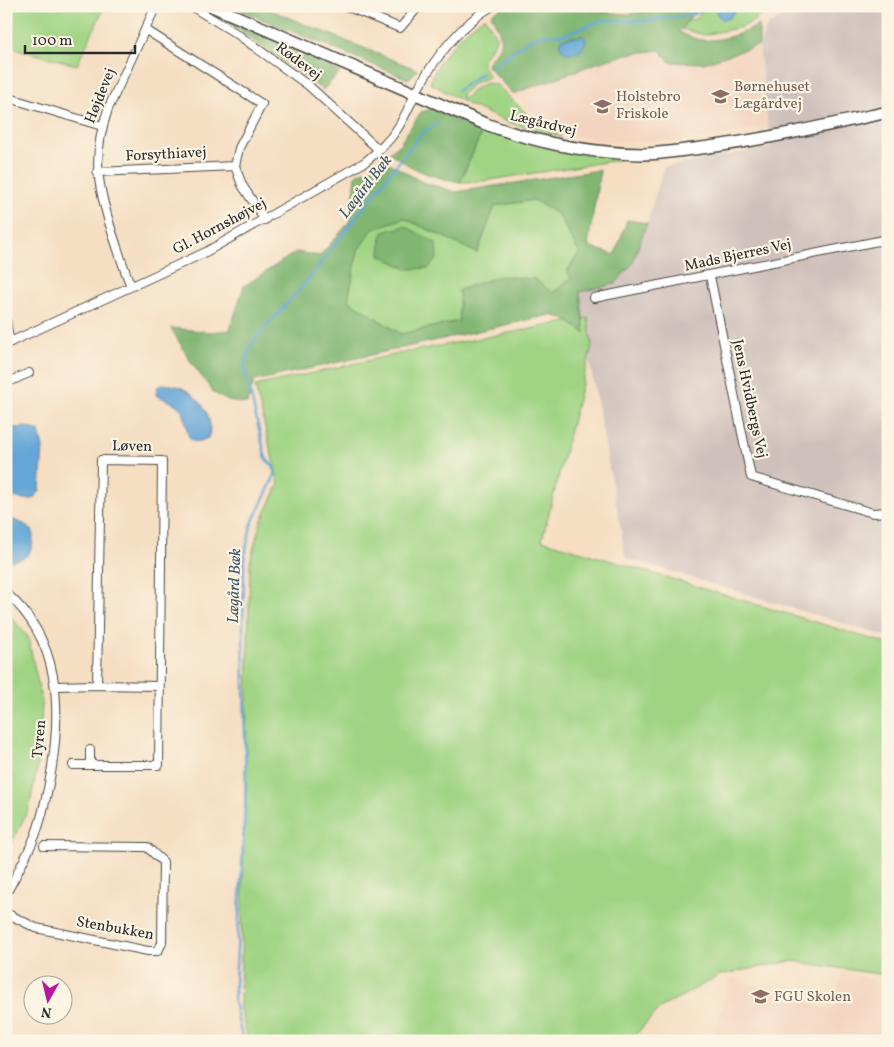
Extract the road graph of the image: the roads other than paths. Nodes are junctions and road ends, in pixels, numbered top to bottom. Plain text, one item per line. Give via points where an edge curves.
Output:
1 (156, 6) edge
2 (192, 6) edge
3 (212, 6) edge
4 (346, 6) edge
5 (419, 6) edge
6 (474, 6) edge
7 (492, 6) edge
8 (479, 14) junction
9 (146, 30) junction
10 (416, 94) junction
11 (8, 98) edge
12 (6, 112) edge
13 (888, 112) edge
14 (102, 126) junction
15 (380, 150) junction
16 (235, 166) junction
17 (98, 172) junction
18 (265, 220) junction
19 (888, 239) edge
20 (710, 276) junction
21 (130, 286) junction
22 (594, 298) dead end
23 (6, 320) edge
24 (9, 343) edge
25 (29, 373) dead end
26 (6, 383) edge
27 (888, 512) edge
28 (6, 593) edge
29 (97, 685) junction
30 (56, 686) junction
31 (159, 686) junction
32 (90, 750) dead end
33 (73, 764) dead end
34 (90, 765) junction
35 (44, 846) dead end
36 (6, 894) edge
37 (6, 913) edge

1 - 9 street, Højdevej
2 - 15 street, Rødevej via 308,86
3 - 10 street, Lægårdvej
4 - 5 street via 400,28
6 - 8 street
7 - 8 street, Gl. Hornshøjvej
8 - 10 street, Gl. Hornshøjvej via 437,59
9 - 14 street, Højdevej
9 - 16 street via 262,104 239,148
10 - 13 street, Lægårdvej via 511,134 570,148 636,153 720,146
10 - 15 street, Gl. Hornshøjvej via 398,129
11 - 12 street
11 - 14 street
14 - 17 street, Højdevej
15 - 18 street, Gl. Hornshøjvej via 348,173
16 - 17 street, Forsythiavej
16 - 18 street via 242,184
17 - 21 street, Højdevej via 102,200
18 - 21 street, Gl. Hornshøjvej via 204,253
19 - 20 street, Mads Bjerres Vej
20 - 22 street, Mads Bjerres Vej
20 - 27 street, Jens Hvidbergs Vej via 751,477 873,513
21 - 24 street, Gl. Hornshøjvej
23 - 24 street
25 - 26 street
28 - 30 street, Tyren via 18,603 35,627 50,661
29 - 30 street
29 - 31 street
29 - 31 street, Løven via 101,460 162,461
30 - 36 street, Tyren via 55,750 46,797 36,834
31 - 34 street, Løven via 159,765
32 - 34 street
33 - 34 street, Løven
35 - 37 street, Stenbukken via 147,847 163,862 162,943 158,951 36,928

